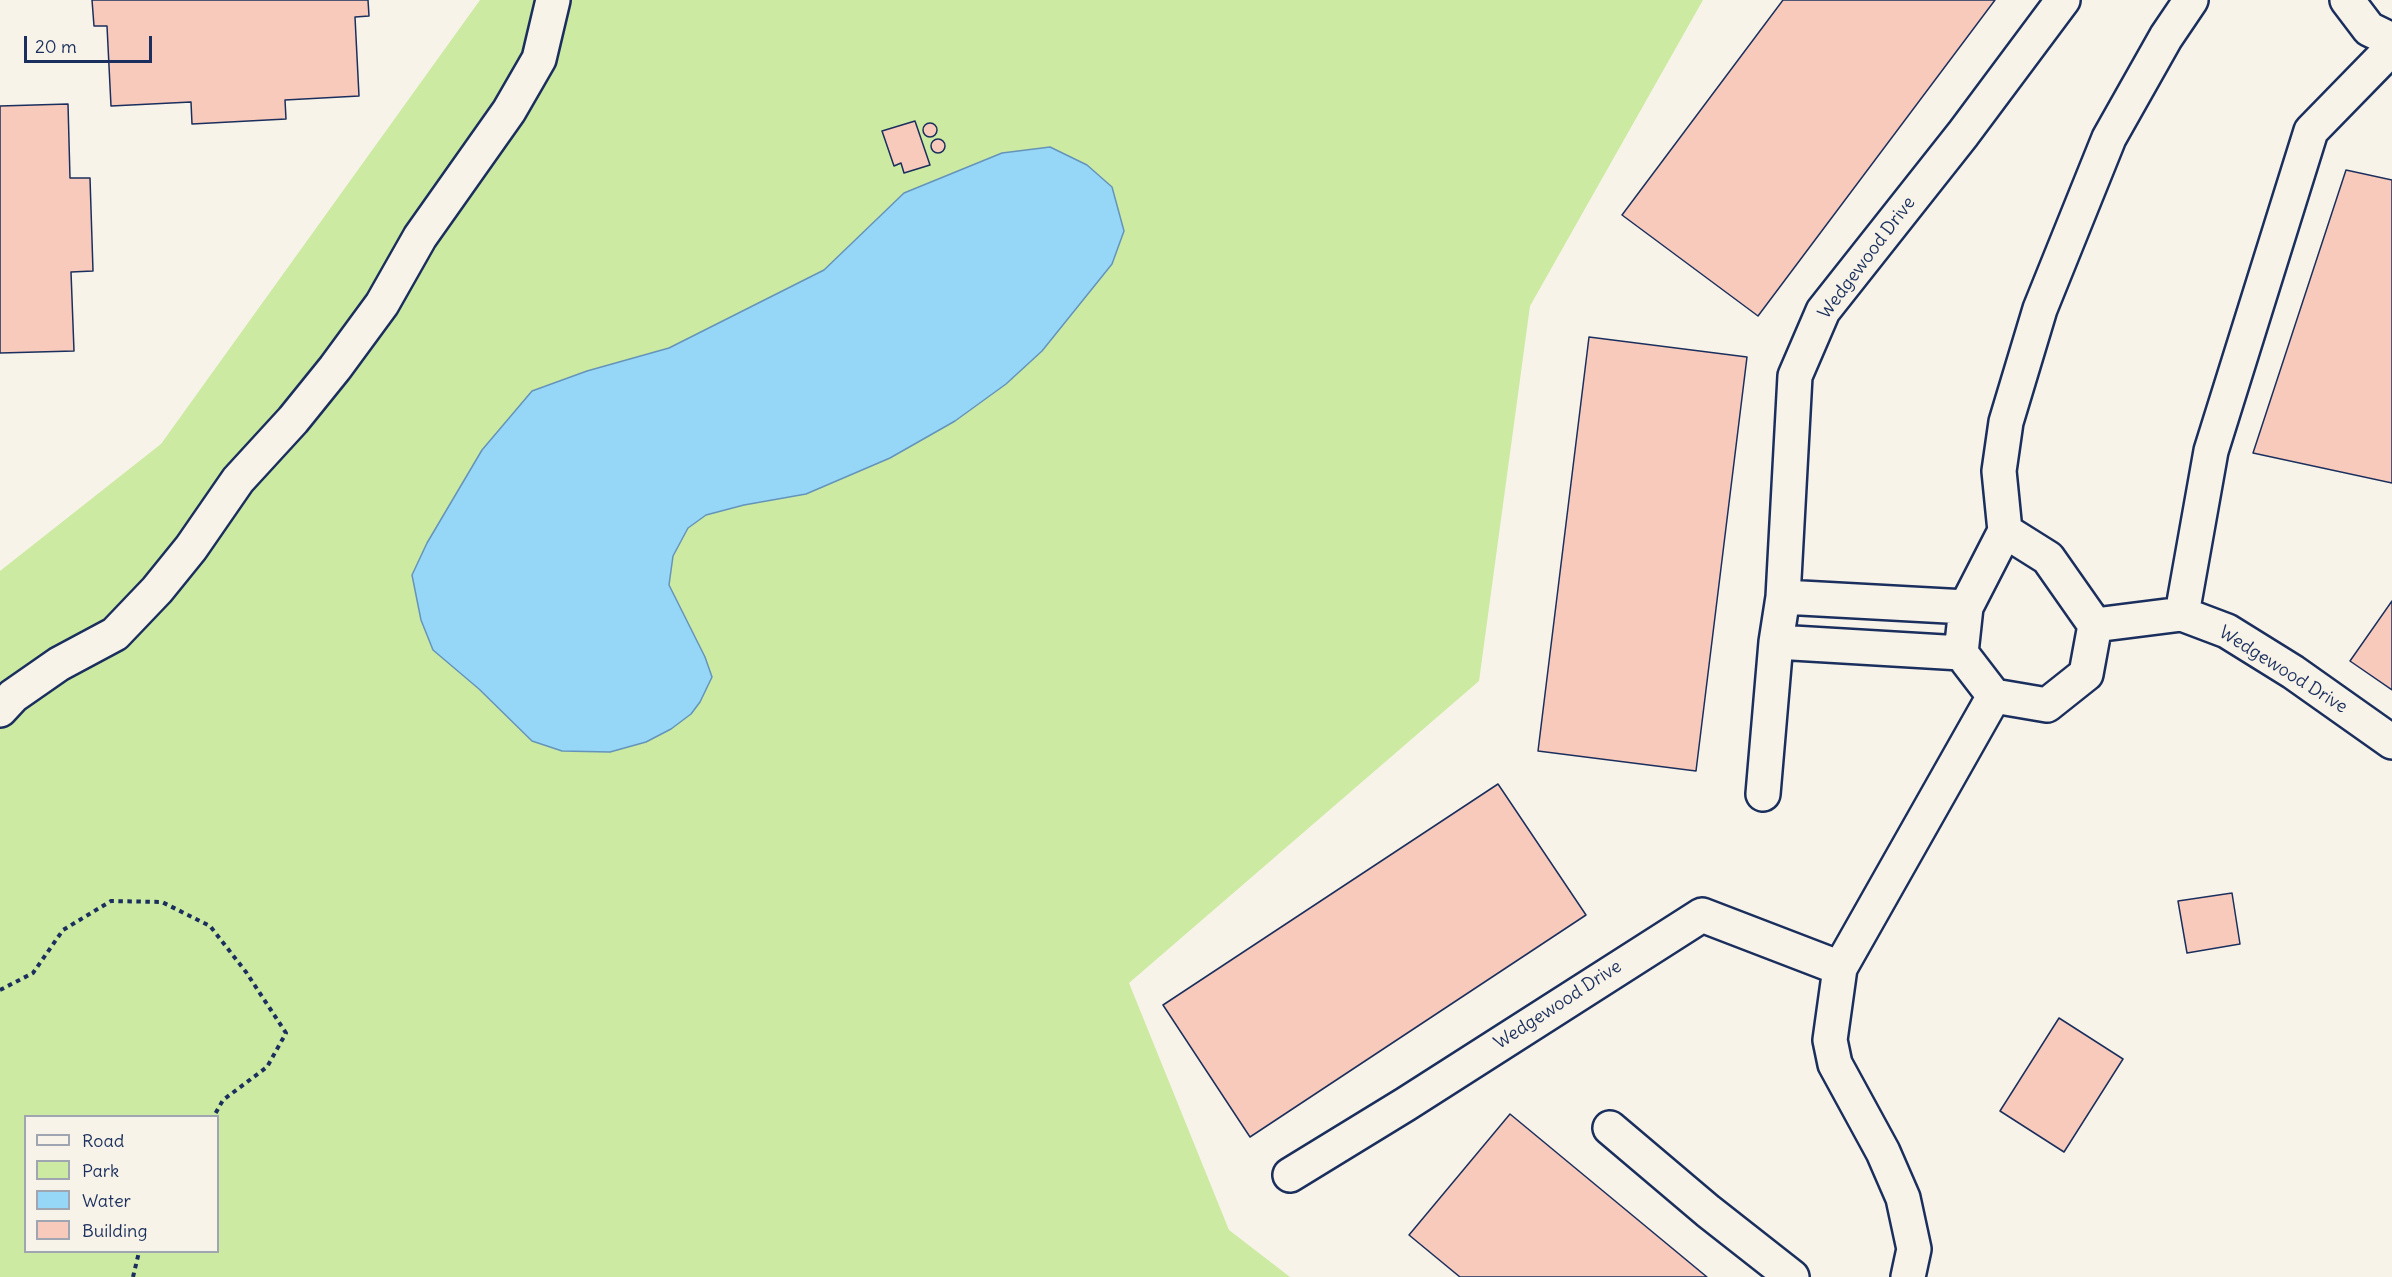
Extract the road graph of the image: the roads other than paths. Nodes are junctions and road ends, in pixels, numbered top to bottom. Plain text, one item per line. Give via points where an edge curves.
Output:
1 (553, 0) edge
2 (2063, 0) edge
3 (2191, 0) edge
4 (2347, 0) edge
5 (2392, 40) edge
6 (2392, 48) edge
7 (2005, 531) junction
8 (1783, 597) junction
9 (1966, 607) junction
10 (2182, 614) junction
11 (2095, 625) junction
12 (1776, 642) junction
13 (1961, 653) junction
14 (1995, 696) junction
15 (0, 710) edge
16 (2392, 742) edge
17 (1763, 794) dead end
18 (1840, 968) junction
19 (1610, 1128) dead end
20 (1290, 1175) dead end
21 (1792, 1277) edge
22 (1908, 1277) edge

1 - 15 street via 539,59 509,111 420,237 382,304 335,368 238,480 157,590 115,634 59,664 13,696
2 - 8 street, Wedgewood Drive via 1823,311 1795,376
3 - 7 street via 2109,138 2040,309 2006,422 1999,471
4 - 5 street via 2369,29
6 - 10 street via 2311,131 2211,451
7 - 9 street
7 - 11 street via 2048,558
8 - 9 street
8 - 12 street, Wedgewood Drive
9 - 13 street
10 - 11 street, Wedgewood Drive
10 - 16 street, Wedgewood Drive via 2227,632 2293,672
11 - 14 street via 2086,674 2047,705
12 - 13 street
12 - 17 street, Wedgewood Drive
13 - 14 street
14 - 18 street
18 - 20 street, Wedgewood Drive via 1702,915
18 - 22 street via 1830,1040 1835,1064 1903,1197 1914,1249
19 - 21 street

